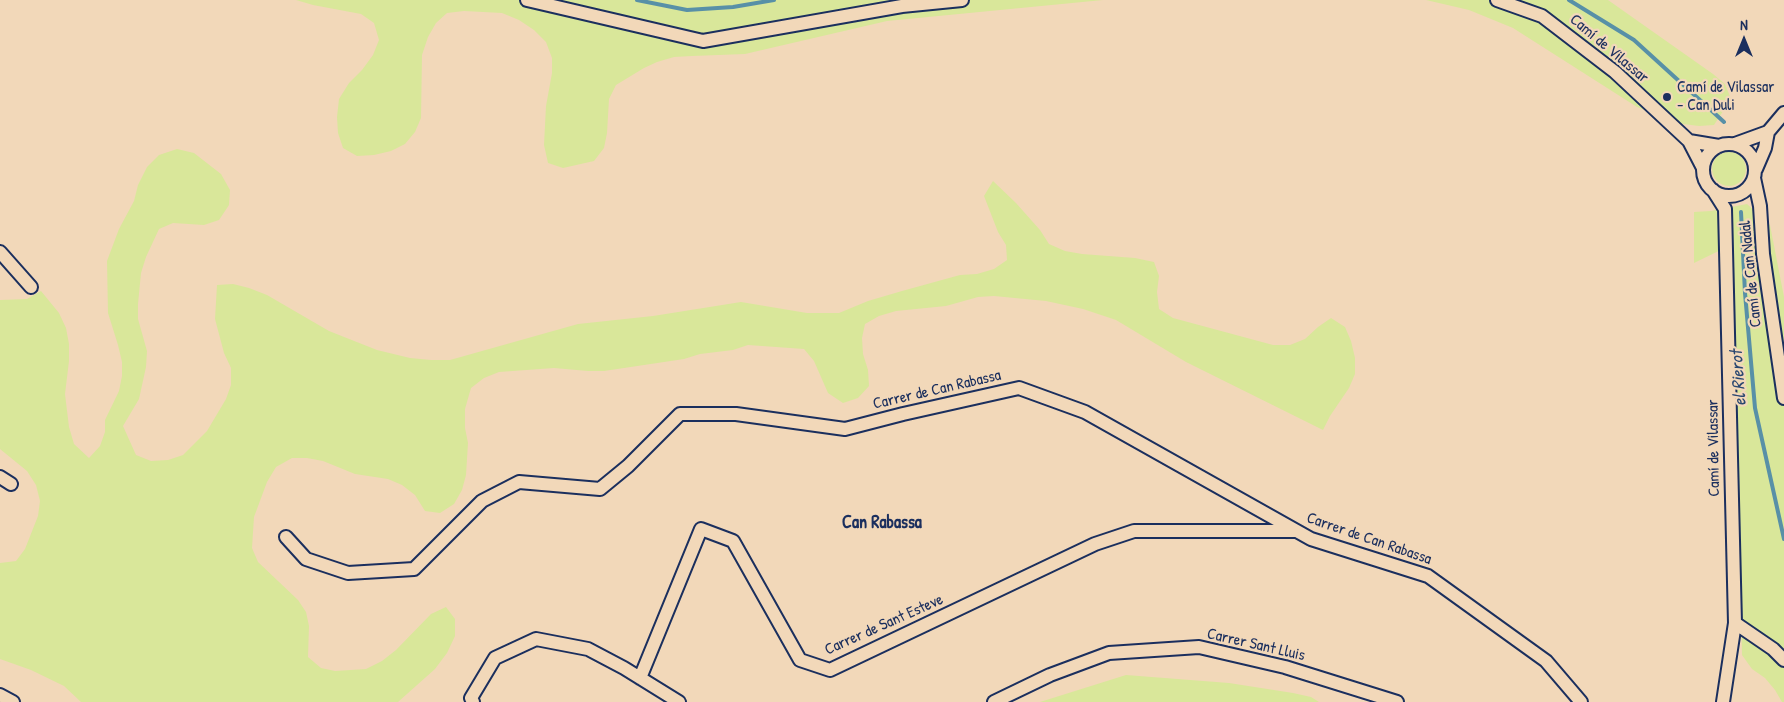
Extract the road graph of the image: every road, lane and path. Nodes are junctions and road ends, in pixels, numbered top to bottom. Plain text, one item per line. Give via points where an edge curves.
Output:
1 (527, 0) edge
2 (962, 0) edge
3 (1497, 0) edge
4 (1784, 113) edge
5 (1768, 132) junction
6 (1689, 141) junction
7 (1735, 144) junction
8 (1719, 146) junction
9 (1703, 168) junction
10 (1755, 174) junction
11 (1713, 190) junction
12 (1737, 194) junction
13 (1760, 206) junction
14 (1725, 209) junction
15 (0, 252) edge
16 (31, 287) dead end
17 (1784, 398) edge
18 (0, 477) edge
19 (11, 484) dead end
20 (1296, 531) junction
21 (286, 538) dead end
22 (1735, 623) junction
23 (1784, 660) edge
24 (640, 678) junction
25 (0, 695) edge
26 (14, 702) edge
27 (473, 702) edge
28 (679, 702) edge
29 (994, 702) edge
30 (1397, 702) edge
31 (1581, 702) edge
32 (1723, 702) edge

1 - 2 street via 703,41 902,6
3 - 6 street, Camí de Vilassar via 1542,16 1614,72
4 - 5 street
5 - 7 street
5 - 10 street
6 - 8 street
6 - 9 street, Camí de Vilassar
7 - 8 street
7 - 10 street via 1748,150 1753,158
8 - 9 street via 1708,154
9 - 11 street via 1707,183
10 - 12 street via 1747,189
10 - 13 street, Camí de Can Nadal
11 - 12 street via 1721,195
11 - 14 street
12 - 13 street, Camí de Can Nadal
12 - 14 street
13 - 17 street, Camí de Can Nadal via 1763,254
14 - 22 street, Camí de Vilassar
15 - 16 street
18 - 19 street
20 - 21 street, Carrer de Can Rabassa via 1086,412 1019,388 845,429 736,414 680,414 600,489 519,482 482,501 414,569 348,573 306,558
20 - 24 street, Carrer de Sant Esteve via 1134,530 1095,544 830,670 800,660 733,541 701,529
20 - 31 street, Carrer de Can Rabassa via 1311,539 1428,576 1546,661
22 - 23 street via 1774,648
22 - 32 street, Camí de Vilassar
24 - 27 street via 588,649 536,639 495,658 471,698
24 - 28 street
25 - 26 street
29 - 30 street, Carrer Sant Lluis via 1110,653 1199,647 1285,666

